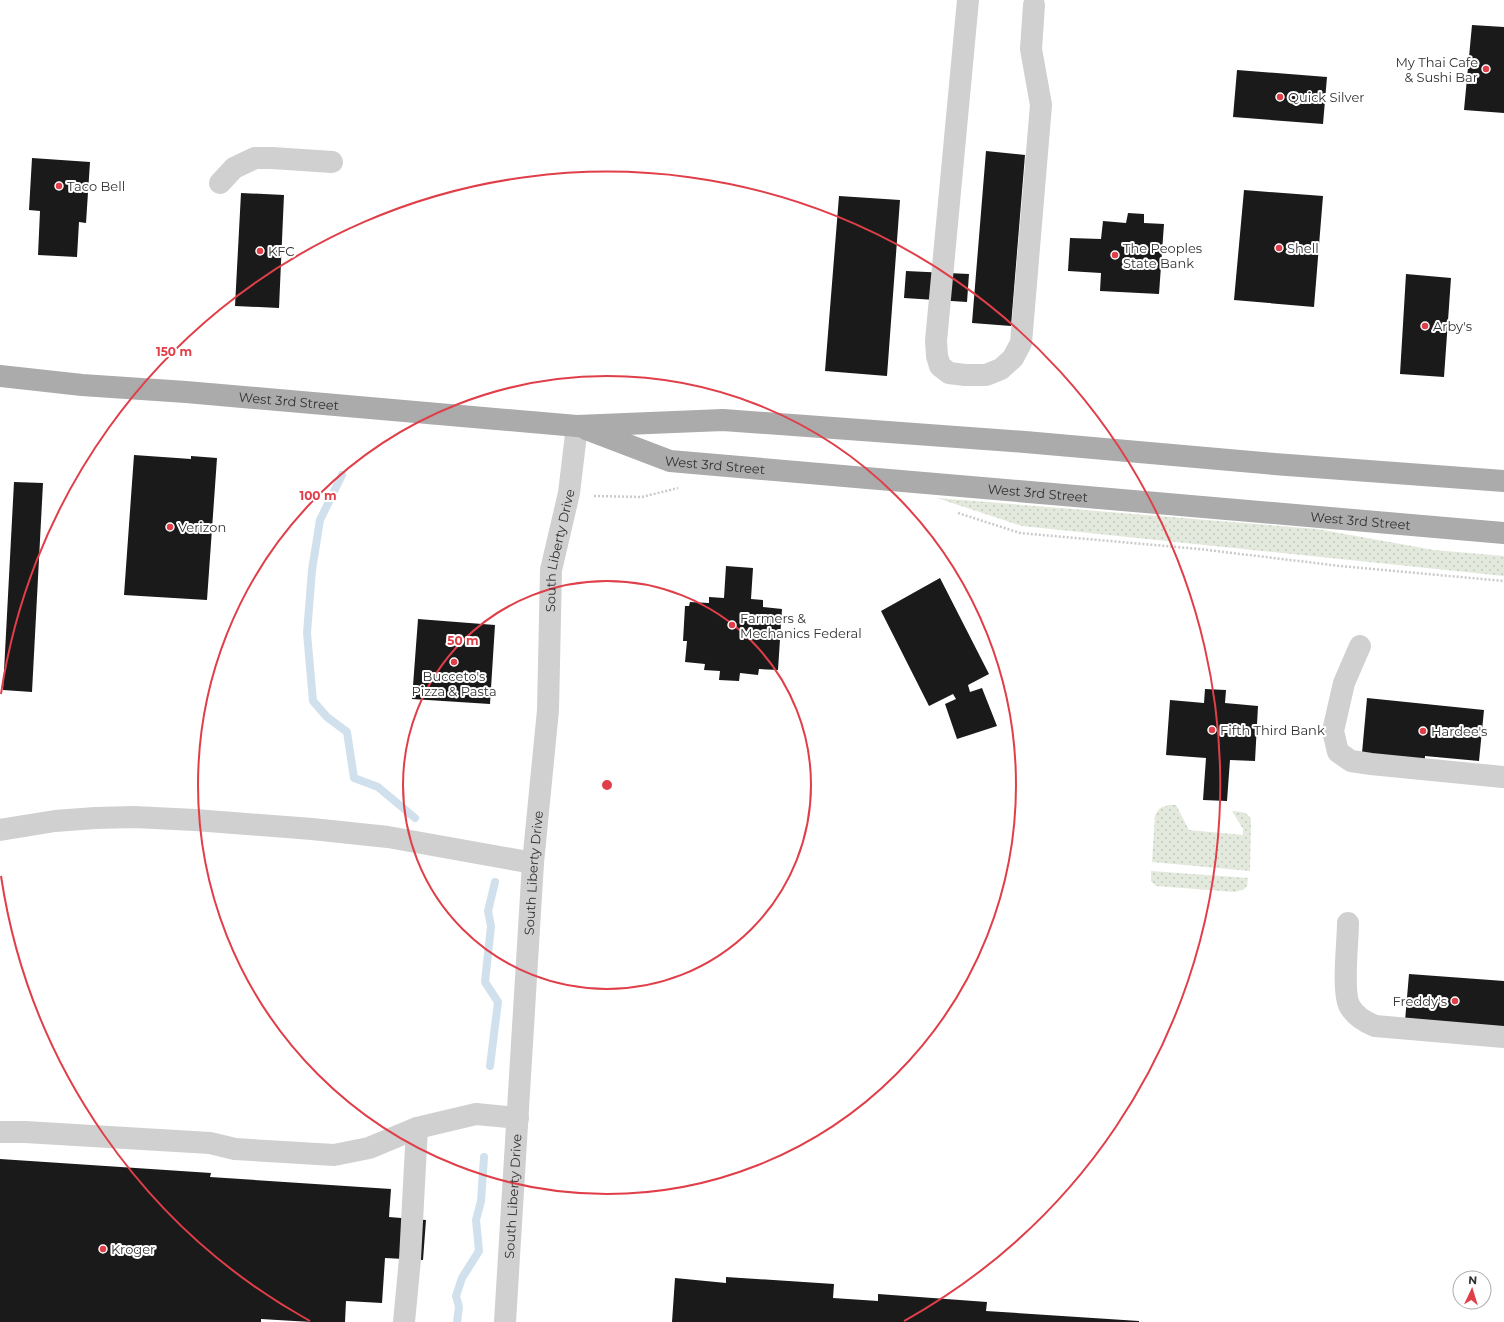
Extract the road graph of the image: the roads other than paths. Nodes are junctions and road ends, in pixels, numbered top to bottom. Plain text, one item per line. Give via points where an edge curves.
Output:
1 (968, 0) edge
2 (1034, 5) dead end
3 (332, 162) dead end
4 (220, 183) dead end
5 (0, 376) edge
6 (577, 426) junction
7 (1504, 481) edge
8 (1504, 532) edge
9 (1360, 646) dead end
10 (1503, 777) edge
11 (0, 830) edge
12 (533, 863) junction
13 (1348, 923) dead end
14 (1504, 1037) edge
15 (518, 1118) junction
16 (418, 1128) junction
17 (0, 1132) edge
18 (404, 1322) edge
19 (505, 1322) edge

1 - 2 street via 936,341 940,366 948,373 965,375 986,375 1001,369 1013,358 1021,343 1041,105 1031,49
3 - 4 street via 255,158 234,168
5 - 6 main road, West 3rd Street
6 - 7 main road, West 3rd Street via 723,420
6 - 8 main road, West 3rd Street via 670,461
6 - 12 street, South Liberty Drive via 569,493 551,570 548,710
9 - 10 street via 1344,683 1333,731 1338,752 1350,761
11 - 12 street via 55,821 95,818 195,820 388,837
12 - 15 street, South Liberty Drive
13 - 14 street via 1346,995 1352,1010 1362,1020 1375,1026
15 - 16 street via 476,1114
15 - 19 street, South Liberty Drive
16 - 17 street via 369,1148 334,1155 235,1149 210,1143
16 - 18 street

